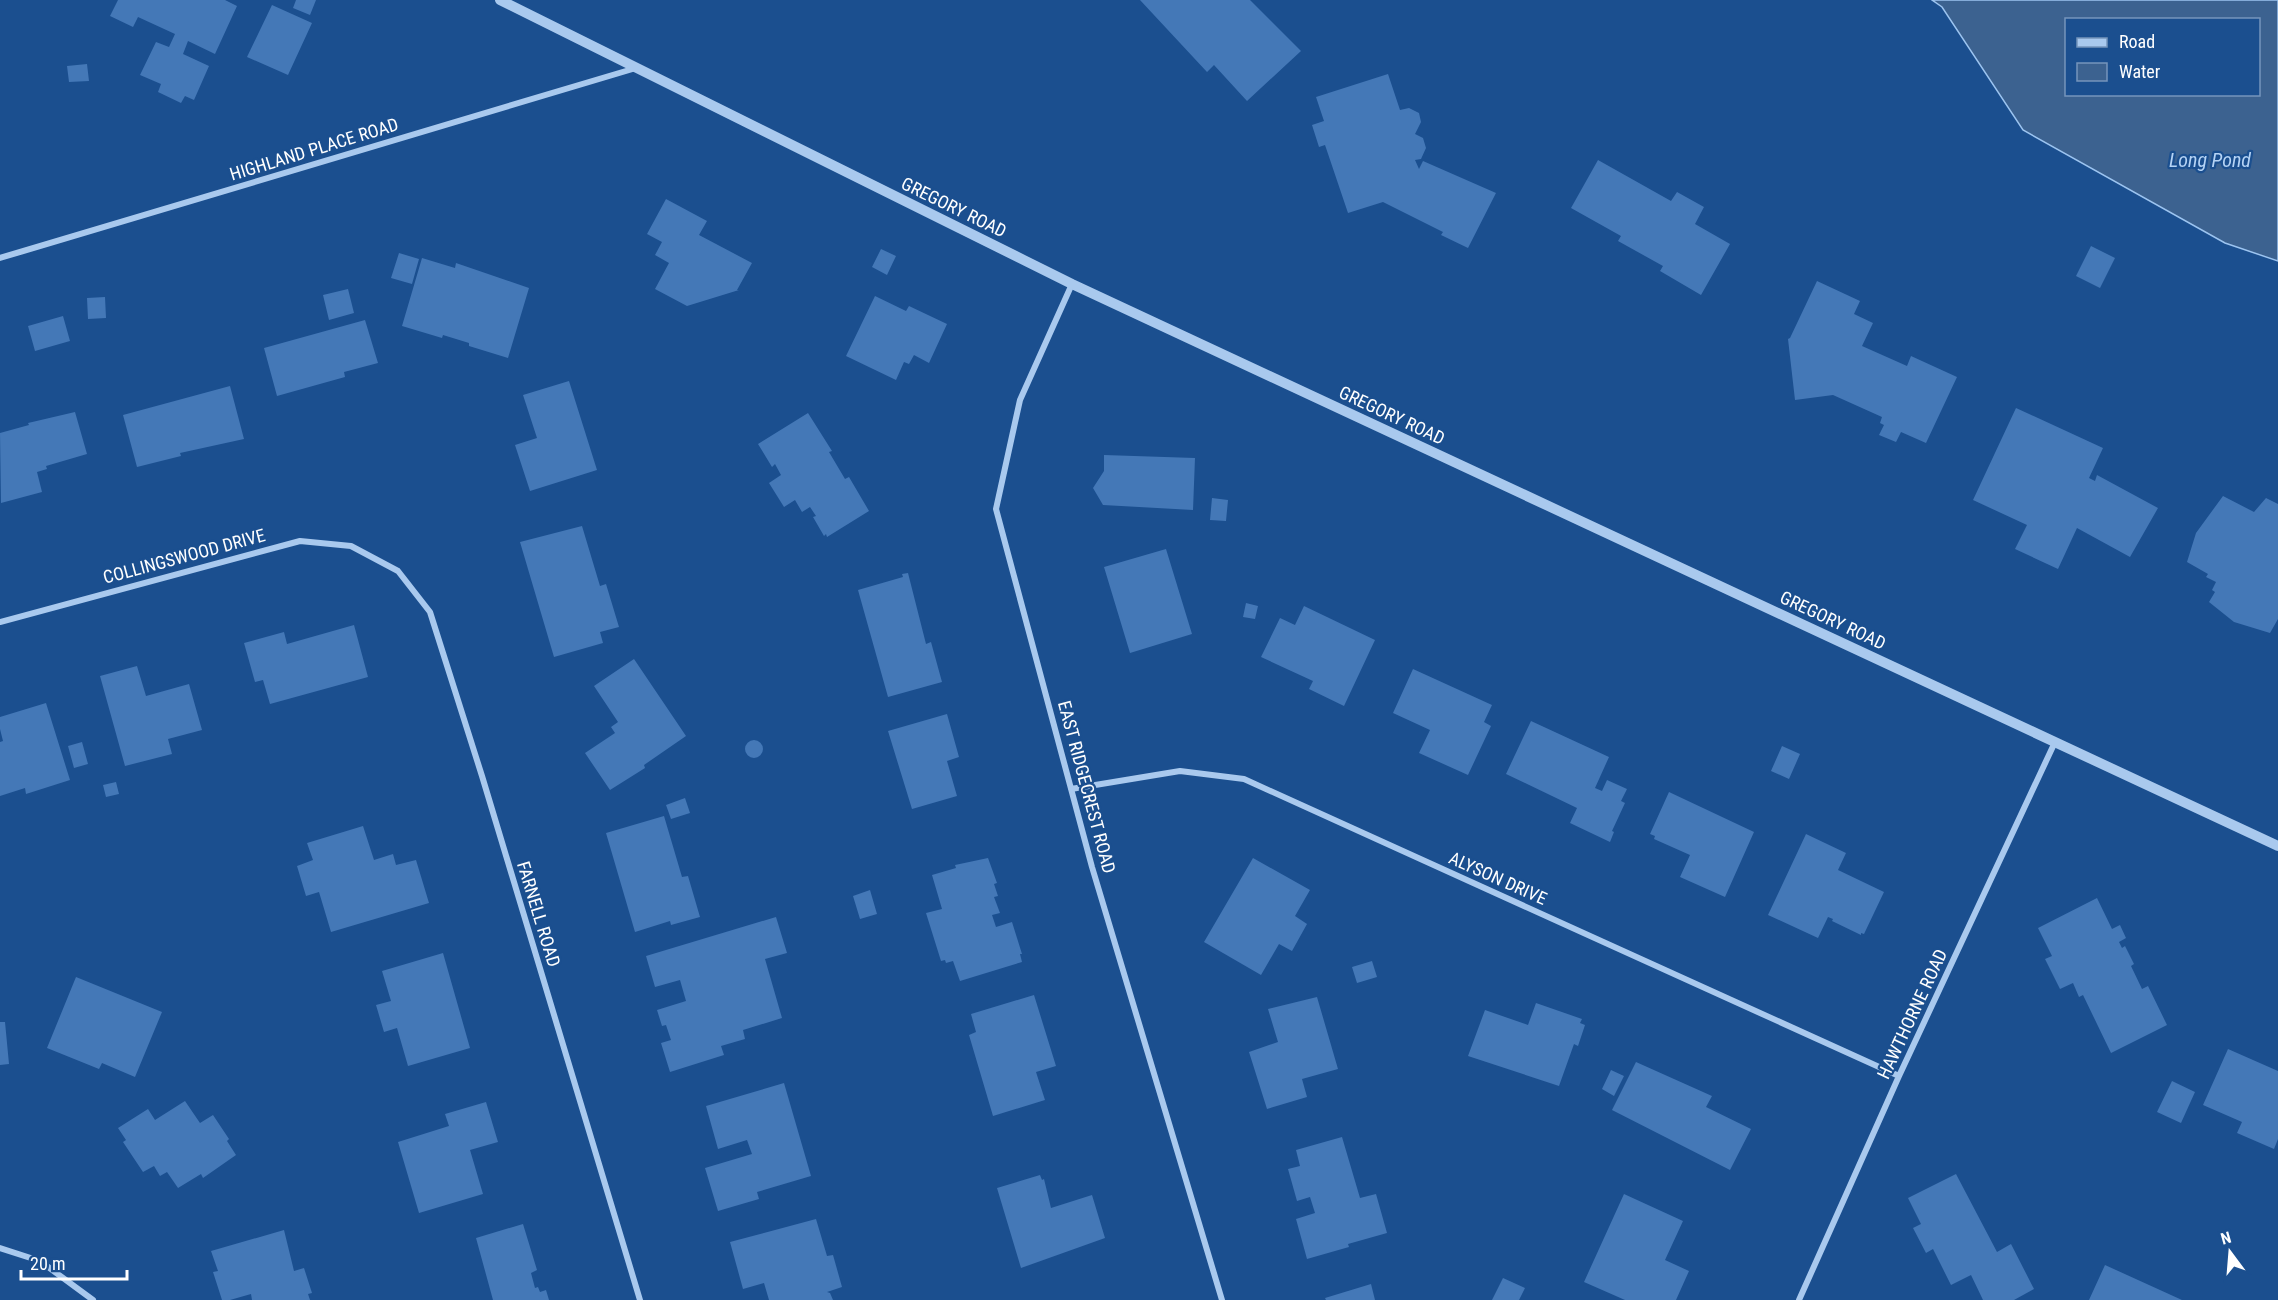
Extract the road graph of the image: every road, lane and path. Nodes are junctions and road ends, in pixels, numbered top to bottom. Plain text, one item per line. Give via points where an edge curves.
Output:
1 (500, 0) edge
2 (636, 68) junction
3 (0, 258) edge
4 (1072, 284) junction
5 (375, 559) joint
6 (0, 621) edge
7 (2056, 742) junction
8 (1071, 789) junction
9 (2278, 846) edge
10 (1899, 1076) junction
11 (0, 1248) edge
12 (93, 1300) edge
13 (640, 1300) edge
14 (1222, 1300) edge
15 (1799, 1300) edge

1 - 2 street, GREGORY ROAD
2 - 3 street, HIGHLAND PLACE ROAD
2 - 4 street, GREGORY ROAD
4 - 7 street, GREGORY ROAD
4 - 8 street, EAST RIDGECREST ROAD via 1020,400 996,509
5 - 6 street, COLLINGSWOOD DRIVE via 351,546 300,541
5 - 13 street, FARNELL ROAD via 398,571 430,612
7 - 9 street, GREGORY ROAD
7 - 10 street, HAWTHORNE ROAD
8 - 10 street, ALYSON DRIVE via 1180,771 1244,779
8 - 14 street, EAST RIDGECREST ROAD
10 - 15 street, HAWTHORNE ROAD
11 - 12 street via 40,1261

